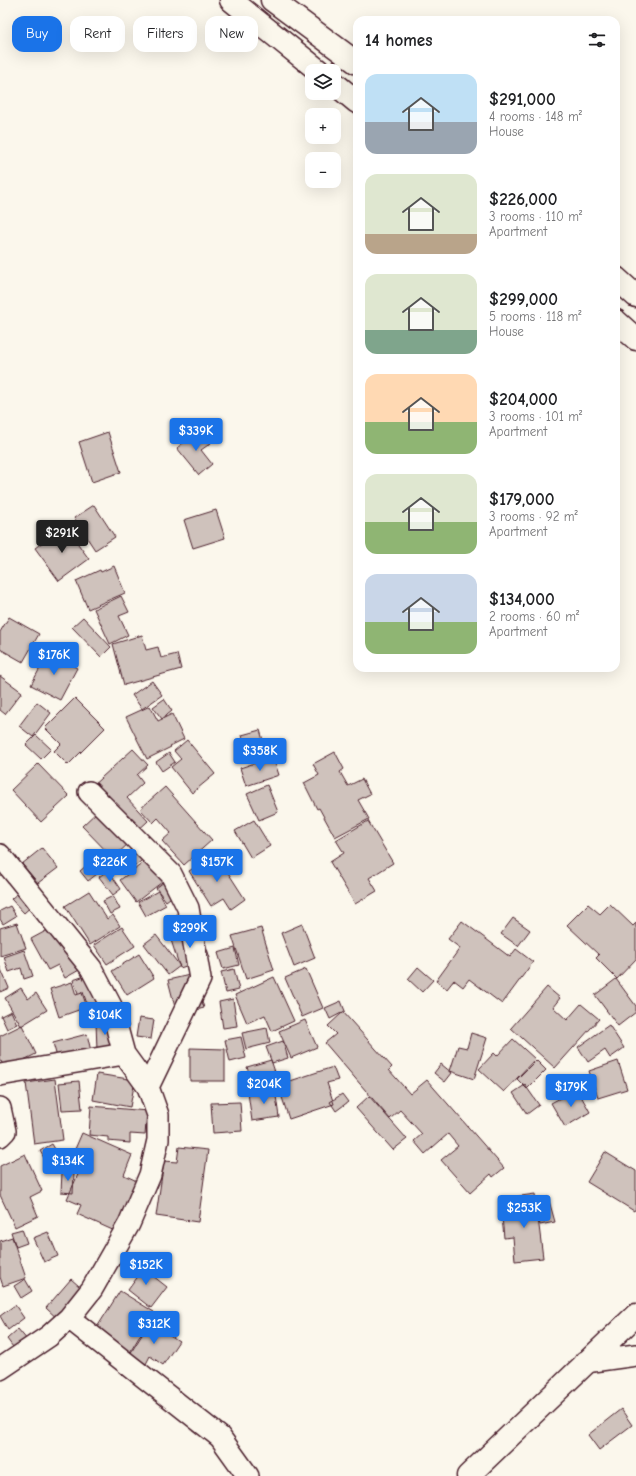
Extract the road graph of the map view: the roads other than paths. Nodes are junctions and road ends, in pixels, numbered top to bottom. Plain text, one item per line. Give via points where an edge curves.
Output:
1 (231, 0) edge
2 (272, 0) edge
3 (353, 60) edge
4 (310, 64) edge
5 (341, 89) edge
6 (353, 99) edge
7 (620, 282) edge
8 (636, 296) edge
9 (620, 325) edge
10 (636, 339) edge
11 (89, 792) dead end
12 (0, 855) edge
13 (124, 1054) junction
14 (0, 1075) edge
15 (148, 1087) junction
16 (0, 1108) edge
17 (0, 1136) edge
18 (636, 1315) edge
19 (69, 1318) junction
20 (636, 1355) edge
21 (586, 1362) junction
22 (0, 1369) edge
23 (248, 1476) edge
24 (468, 1476) edge

1 - 4 main road
2 - 3 main road
5 - 6 main road
7 - 8 main road
9 - 10 main road
11 - 15 street via 171,874 188,908 200,979
12 - 13 street via 92,968 111,1006
13 - 14 street
13 - 15 street
15 - 19 street via 158,1115 158,1140 150,1175 129,1224 92,1289
16 - 17 street via 5,1131
18 - 21 main road
19 - 22 street
19 - 23 street via 220,1437
20 - 21 street
21 - 24 main road

